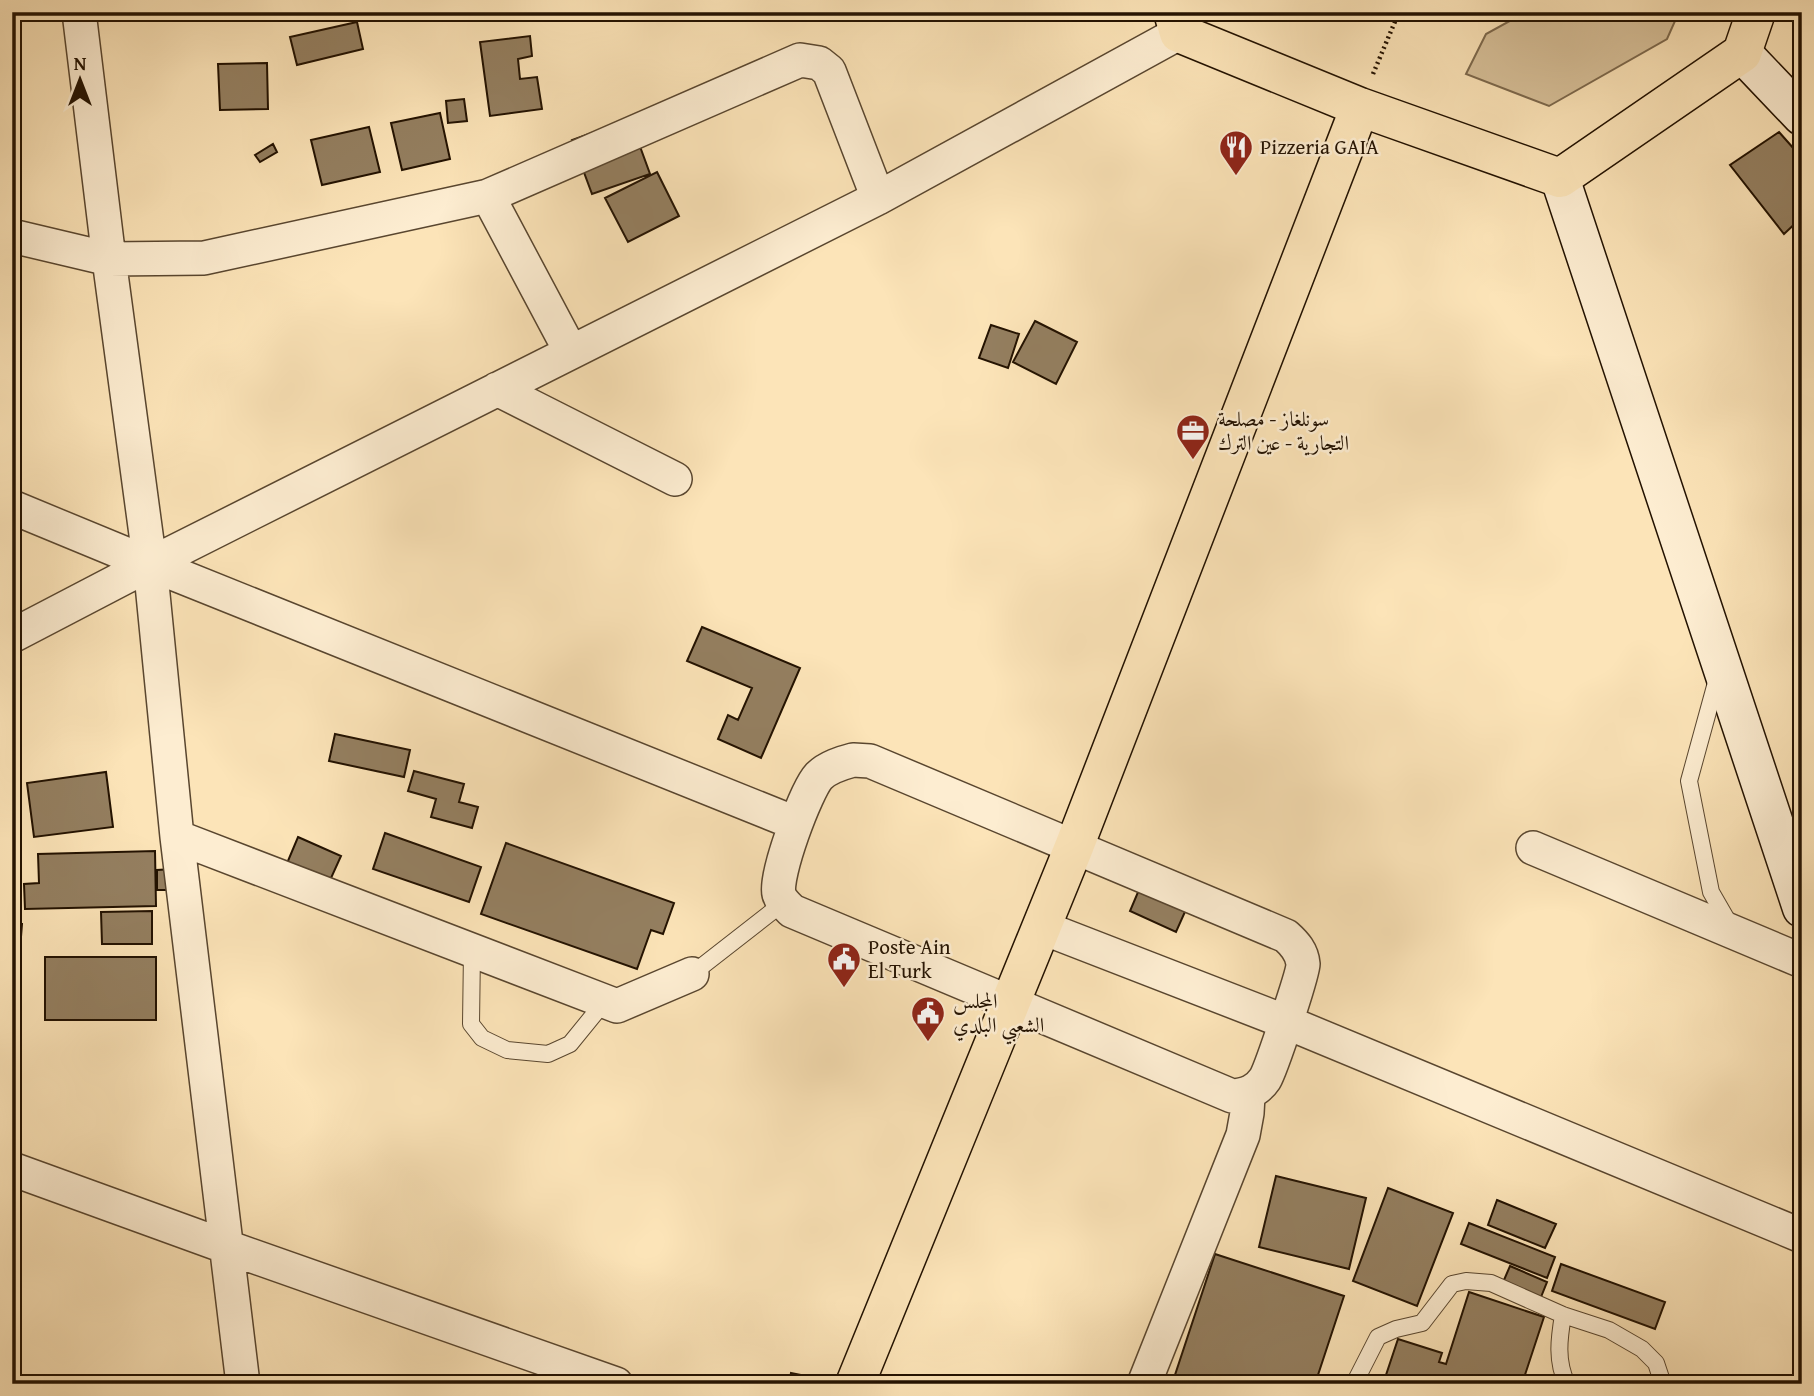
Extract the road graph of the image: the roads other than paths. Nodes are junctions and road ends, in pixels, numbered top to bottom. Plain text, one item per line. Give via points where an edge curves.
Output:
1 (79, 12) edge
2 (1756, 12) edge
3 (1176, 23) edge
4 (1742, 53) junction
5 (1360, 107) junction
6 (1802, 116) edge
7 (1560, 178) junction
8 (488, 195) junction
9 (878, 198) junction
10 (12, 236) edge
11 (109, 259) junction
12 (571, 352) junction
13 (498, 389) junction
14 (675, 479) dead end
15 (12, 507) edge
16 (150, 564) junction
17 (12, 636) edge
18 (1721, 663) junction
19 (795, 823) junction
20 (177, 837) junction
21 (1074, 847) junction
22 (1534, 848) dead end
23 (783, 903) junction
24 (1802, 908) edge
25 (1041, 927) junction
26 (1734, 932) junction
27 (472, 951) junction
28 (1802, 961) edge
29 (692, 974) joint
30 (605, 1001) junction
31 (1010, 1002) junction
32 (1286, 1022) junction
33 (1248, 1095) junction
34 (12, 1169) edge
35 (1802, 1236) edge
36 (227, 1247) junction
37 (1563, 1315) junction
38 (243, 1384) edge
39 (616, 1384) edge
40 (855, 1384) edge
41 (1144, 1384) edge
42 (1354, 1384) edge
43 (1567, 1384) edge
44 (1663, 1384) edge

1 - 11 street
2 - 4 main road
3 - 5 main road
3 - 9 street
4 - 6 main road
4 - 7 main road
5 - 7 main road
5 - 21 main road
7 - 18 main road
8 - 9 street via 800,60 819,63 829,71
8 - 11 street via 204,258
8 - 12 street
9 - 12 street
10 - 11 street
11 - 16 street
12 - 13 street
13 - 14 street
13 - 16 street
15 - 16 street
16 - 17 street
16 - 19 street
16 - 20 street
18 - 24 main road
18 - 26 lane via 1689,780 1711,892
19 - 21 street via 819,777 853,760 870,761
19 - 23 street via 778,882
20 - 27 street
20 - 36 street
21 - 25 main road
21 - 32 street via 1286,936 1300,952 1303,966
22 - 26 street
23 - 29 lane
23 - 31 street via 792,911
25 - 31 main road
25 - 32 street
26 - 28 street
27 - 30 street
27 - 30 lane via 471,1024 482,1038 507,1050 548,1054 570,1044
29 - 30 street via 617,1006
31 - 33 street via 1232,1096
31 - 40 main road
32 - 33 street via 1265,1079
32 - 35 street
33 - 41 street via 1243,1135
34 - 36 street
36 - 38 street
36 - 39 street
37 - 42 lane via 1491,1283 1466,1280 1452,1284 1422,1323 1378,1337
37 - 43 lane via 1558,1342
37 - 44 lane via 1609,1330 1642,1349 1656,1363

